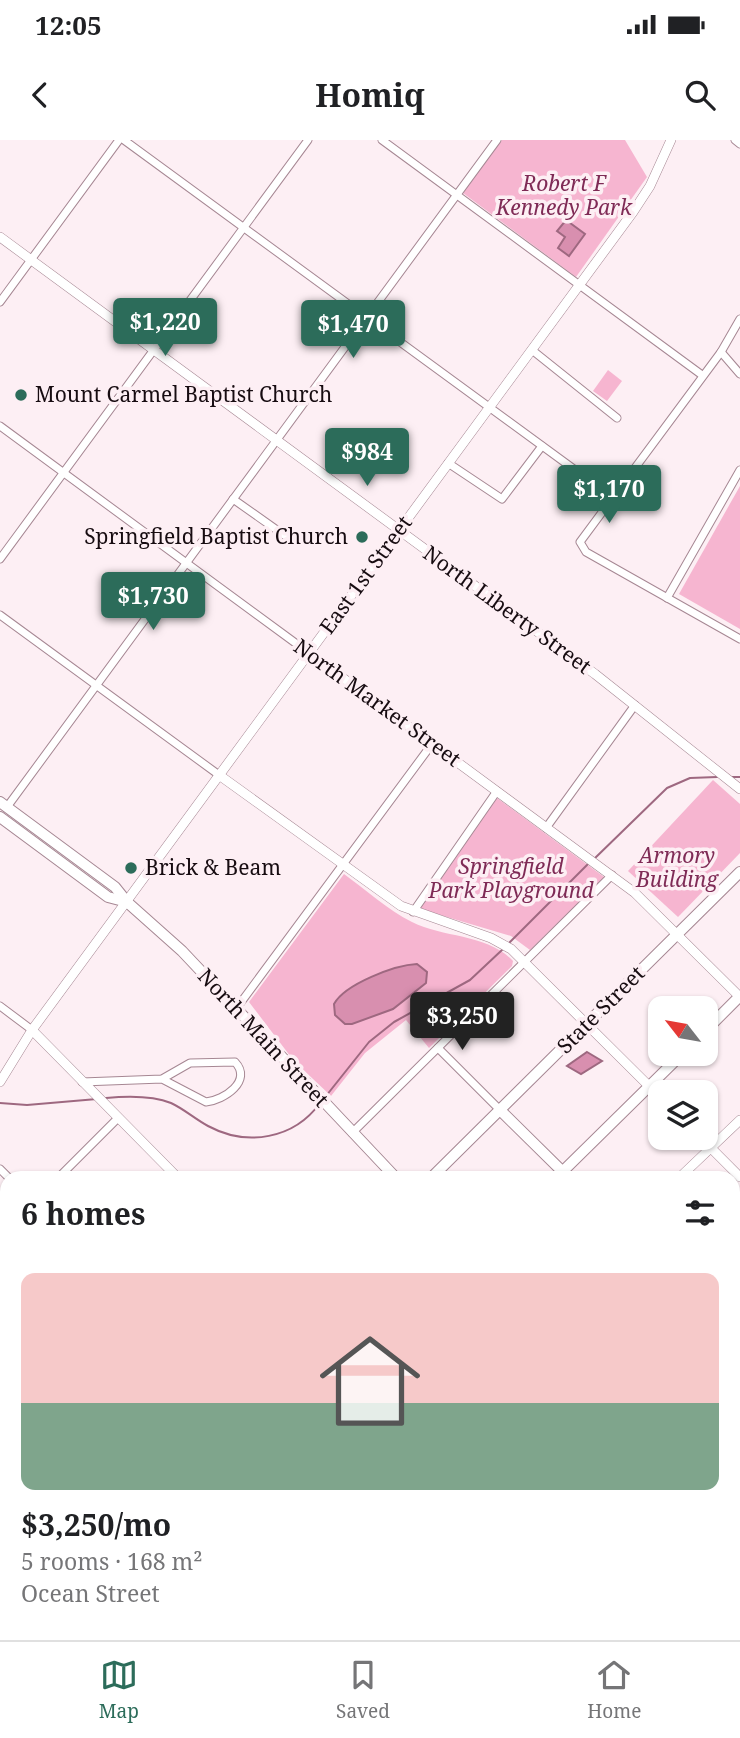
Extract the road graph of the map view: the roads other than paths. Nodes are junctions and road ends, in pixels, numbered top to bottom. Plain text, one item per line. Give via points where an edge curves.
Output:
1 (119, 140) edge
2 (124, 140) edge
3 (308, 140) edge
4 (382, 140) edge
5 (497, 140) edge
6 (671, 140) edge
7 (735, 140) edge
8 (740, 144) edge
9 (457, 195) junction
10 (244, 228) junction
11 (0, 237) edge
12 (31, 260) junction
13 (579, 285) junction
14 (0, 302) edge
15 (366, 318) junction
16 (740, 319) edge
17 (153, 349) junction
18 (532, 350) junction
19 (721, 352) junction
20 (740, 374) edge
21 (702, 375) junction
22 (489, 408) junction
23 (617, 418) dead end
24 (0, 426) edge
25 (276, 440) junction
26 (542, 446) junction
27 (448, 463) junction
28 (740, 470) edge
29 (64, 473) junction
30 (612, 497) junction
31 (233, 499) junction
32 (399, 530) junction
33 (291, 540) dead end
34 (0, 559) edge
35 (186, 563) junction
36 (667, 598) junction
37 (0, 615) edge
38 (740, 639) edge
39 (309, 653) junction
40 (97, 685) junction
41 (635, 705) junction
42 (432, 744) junction
43 (219, 775) junction
44 (739, 788) edge
45 (497, 791) junction
46 (3, 805) edge
47 (0, 817) edge
48 (546, 828) junction
49 (343, 865) junction
50 (740, 872) edge
51 (612, 875) junction
52 (127, 902) junction
53 (412, 913) junction
54 (677, 935) junction
55 (525, 962) junction
56 (740, 997) edge
57 (0, 1006) edge
58 (236, 1009) junction
59 (718, 1018) edge
60 (586, 1024) junction
61 (32, 1030) junction
62 (438, 1048) junction
63 (670, 1066) edge
64 (162, 1079) junction
65 (655, 1080) edge
66 (0, 1082) edge
67 (82, 1082) junction
68 (648, 1085) edge
69 (648, 1087) edge
70 (500, 1110) junction
71 (118, 1118) junction
72 (740, 1120) edge
73 (352, 1133) junction
74 (718, 1140) edge
75 (707, 1150) edge
76 (713, 1150) edge
77 (65, 1171) edge
78 (171, 1171) edge
79 (389, 1171) edge
80 (438, 1171) edge
81 (557, 1171) edge
82 (567, 1171) edge
83 (685, 1171) edge
84 (734, 1171) edge

1 - 12 street
2 - 10 street
3 - 10 street
4 - 9 street
5 - 9 street
6 - 13 street, East 1st Street via 650,186
7 - 8 street
9 - 13 street
9 - 15 street
10 - 15 street
10 - 17 street
11 - 12 street, North Liberty Street
12 - 14 street
12 - 17 street, North Liberty Street
13 - 18 street, East 1st Street
13 - 21 street
15 - 22 street
15 - 25 street
16 - 19 street
17 - 25 street, North Liberty Street
17 - 29 street
18 - 22 street, East 1st Street
18 - 23 street
19 - 20 street
19 - 21 street
21 - 30 street
22 - 26 street
22 - 27 street, East 1st Street
24 - 29 street, North Market Street
25 - 31 street
25 - 32 street, North Liberty Street
26 - 27 street via 502,499
26 - 30 street
27 - 32 street, East 1st Street
28 - 36 street
29 - 34 street
29 - 35 street, North Market Street
30 - 36 street via 580,545
31 - 33 street
31 - 35 street
32 - 39 street, East 1st Street
32 - 41 street, North Liberty Street
35 - 39 street, North Market Street
35 - 40 street
36 - 38 street
37 - 40 street
39 - 42 street, North Market Street
39 - 43 street, East 1st Street
40 - 43 street
40 - 46 street
41 - 44 street, North Liberty Street
41 - 48 street
42 - 45 street, North Market Street
42 - 49 street
43 - 49 street
43 - 52 street, East 1st Street
45 - 48 street, North Market Street
45 - 53 street
46 - 52 main road, North Main Street via 115,887
47 - 52 main road, North Main Street via 108,897
48 - 51 street, North Market Street
49 - 53 street
49 - 58 street
50 - 54 main road, State Street
51 - 54 street, North Market Street
51 - 55 street
52 - 58 main road, North Main Street via 182,951
52 - 61 street, East 1st Street
53 - 55 street via 501,943
54 - 56 street, North Market Street
54 - 60 main road, State Street
55 - 60 street
55 - 62 street
56 - 59 main road
57 - 61 street
58 - 73 main road, North Main Street
60 - 68 street
60 - 70 main road, State Street
61 - 66 street, East 1st Street
61 - 67 street
62 - 70 street
62 - 73 street
63 - 65 main road
64 - 64 street via 190,1063 235,1062 240,1070 239,1081 228,1095 206,1102
64 - 67 street
67 - 71 street
69 - 82 main road
70 - 80 main road, State Street
70 - 81 main road
71 - 77 street
71 - 78 street
72 - 74 street
73 - 79 main road, North Main Street
75 - 83 street
76 - 84 street

